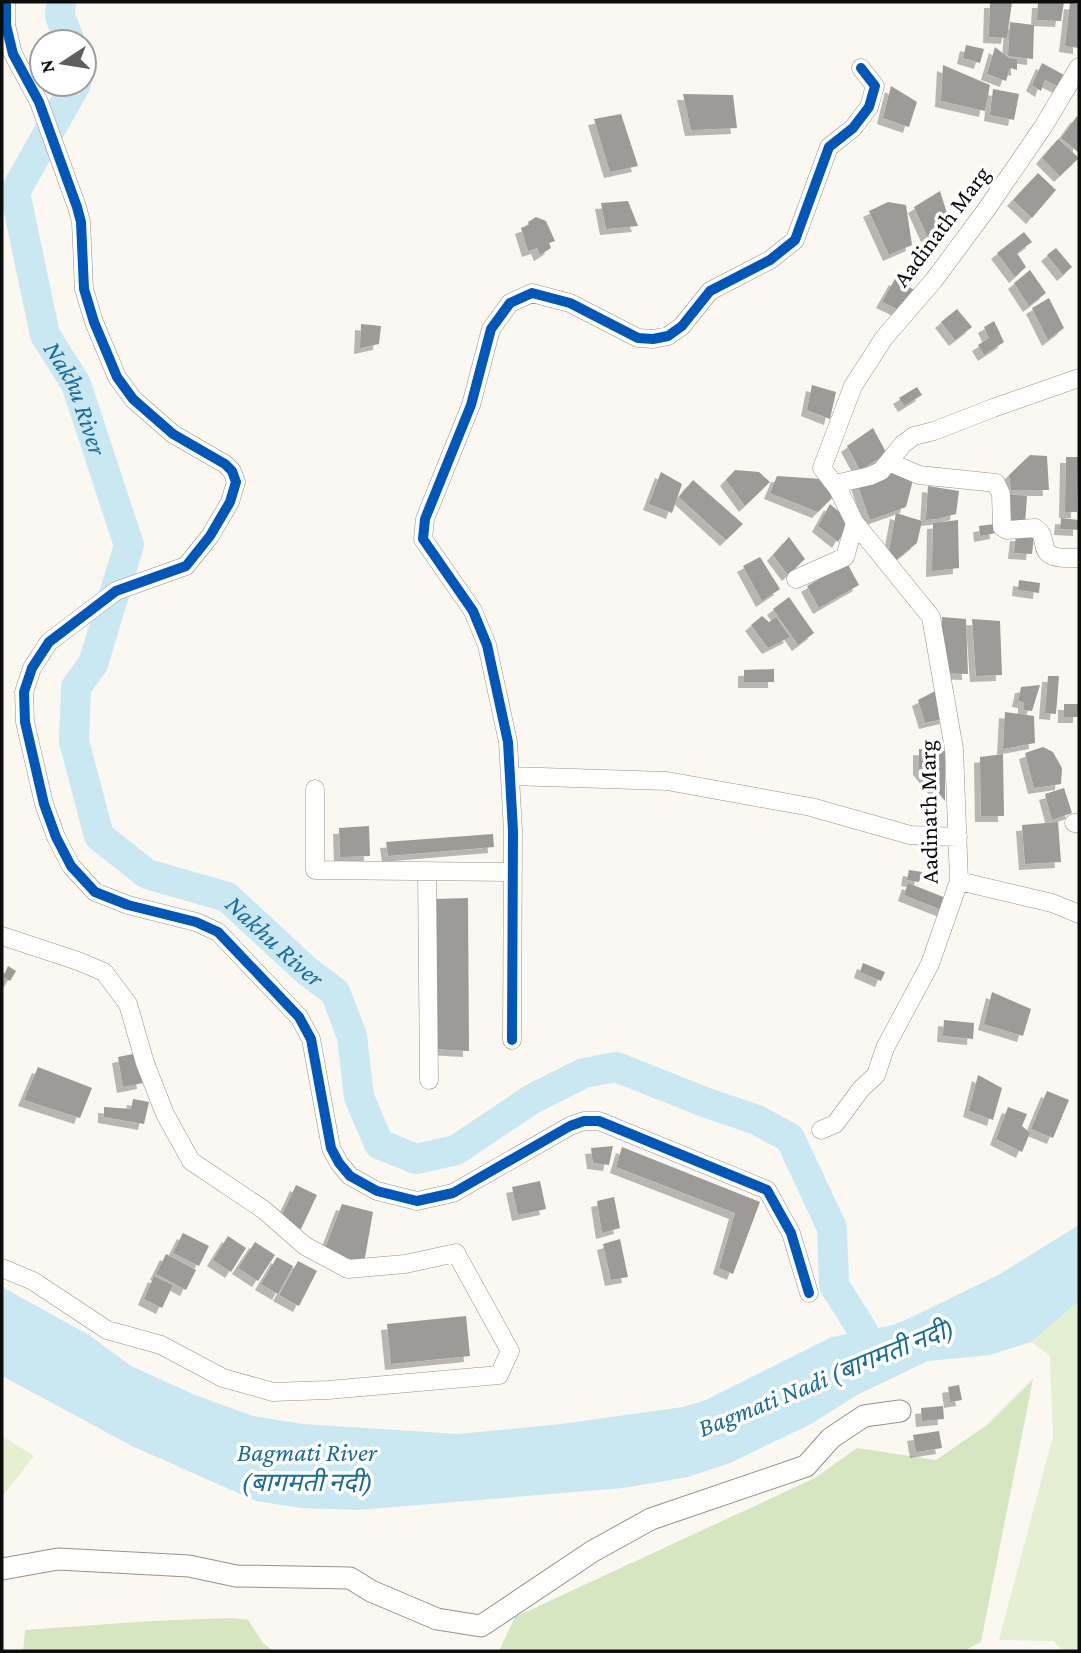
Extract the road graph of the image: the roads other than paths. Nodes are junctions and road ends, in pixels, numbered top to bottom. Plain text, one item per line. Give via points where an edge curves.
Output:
1 (6, 2) edge
2 (1079, 67) edge
3 (861, 68) dead end
4 (1079, 378) edge
5 (889, 462) junction
6 (837, 487) junction
7 (855, 523) junction
8 (1079, 558) edge
9 (796, 579) dead end
10 (510, 776) junction
11 (314, 789) dead end
12 (958, 838) junction
13 (427, 871) junction
14 (513, 872) junction
15 (959, 881) junction
16 (1079, 914) edge
17 (2, 936) edge
18 (512, 1040) dead end
19 (429, 1080) dead end
20 (821, 1130) dead end
21 (2, 1268) edge
22 (808, 1293) dead end
23 (900, 1411) dead end
24 (2, 1569) edge

1 - 22 street via 13,54 39,102 77,207 84,289 117,377 133,399 173,435 225,464 236,482 211,536 186,566 116,591 49,642 32,668 24,692 30,747 44,804 72,866 95,892 218,932 299,1017 311,1040 331,1148 350,1176 377,1191 417,1201 453,1193 570,1126 599,1121 767,1190 791,1233
2 - 6 street, Aadinath Marg via 986,210 884,338 853,386 822,468
3 - 10 street via 875,86 869,107 830,147 795,240 770,260 710,291 668,336 638,338 570,303 532,293 509,303 491,329 471,405 425,519 422,539 473,611 487,645 508,742
4 - 5 street via 914,436
5 - 6 street via 870,477
5 - 8 street via 919,475 996,483 1002,527 1035,528 1051,556
6 - 7 street, Aadinath Marg
7 - 9 street via 845,557
7 - 12 street, Aadinath Marg via 931,617 954,749
10 - 12 street via 667,780 811,807 910,835
10 - 14 street
11 - 13 street via 315,870
12 - 15 street, Aadinath Marg
13 - 14 street
13 - 19 street
14 - 18 street
15 - 16 street
15 - 20 street, Aadinath Marg via 930,964 876,1074 835,1124
17 - 21 street via 104,972 128,1003 165,1114 191,1161 264,1210 305,1246 348,1269 456,1253 510,1351 499,1376 272,1392 223,1378 161,1345 107,1330 33,1280
23 - 24 street via 864,1416 831,1438 806,1466 650,1518 481,1626 437,1619 350,1578 236,1576 189,1566 58,1559

